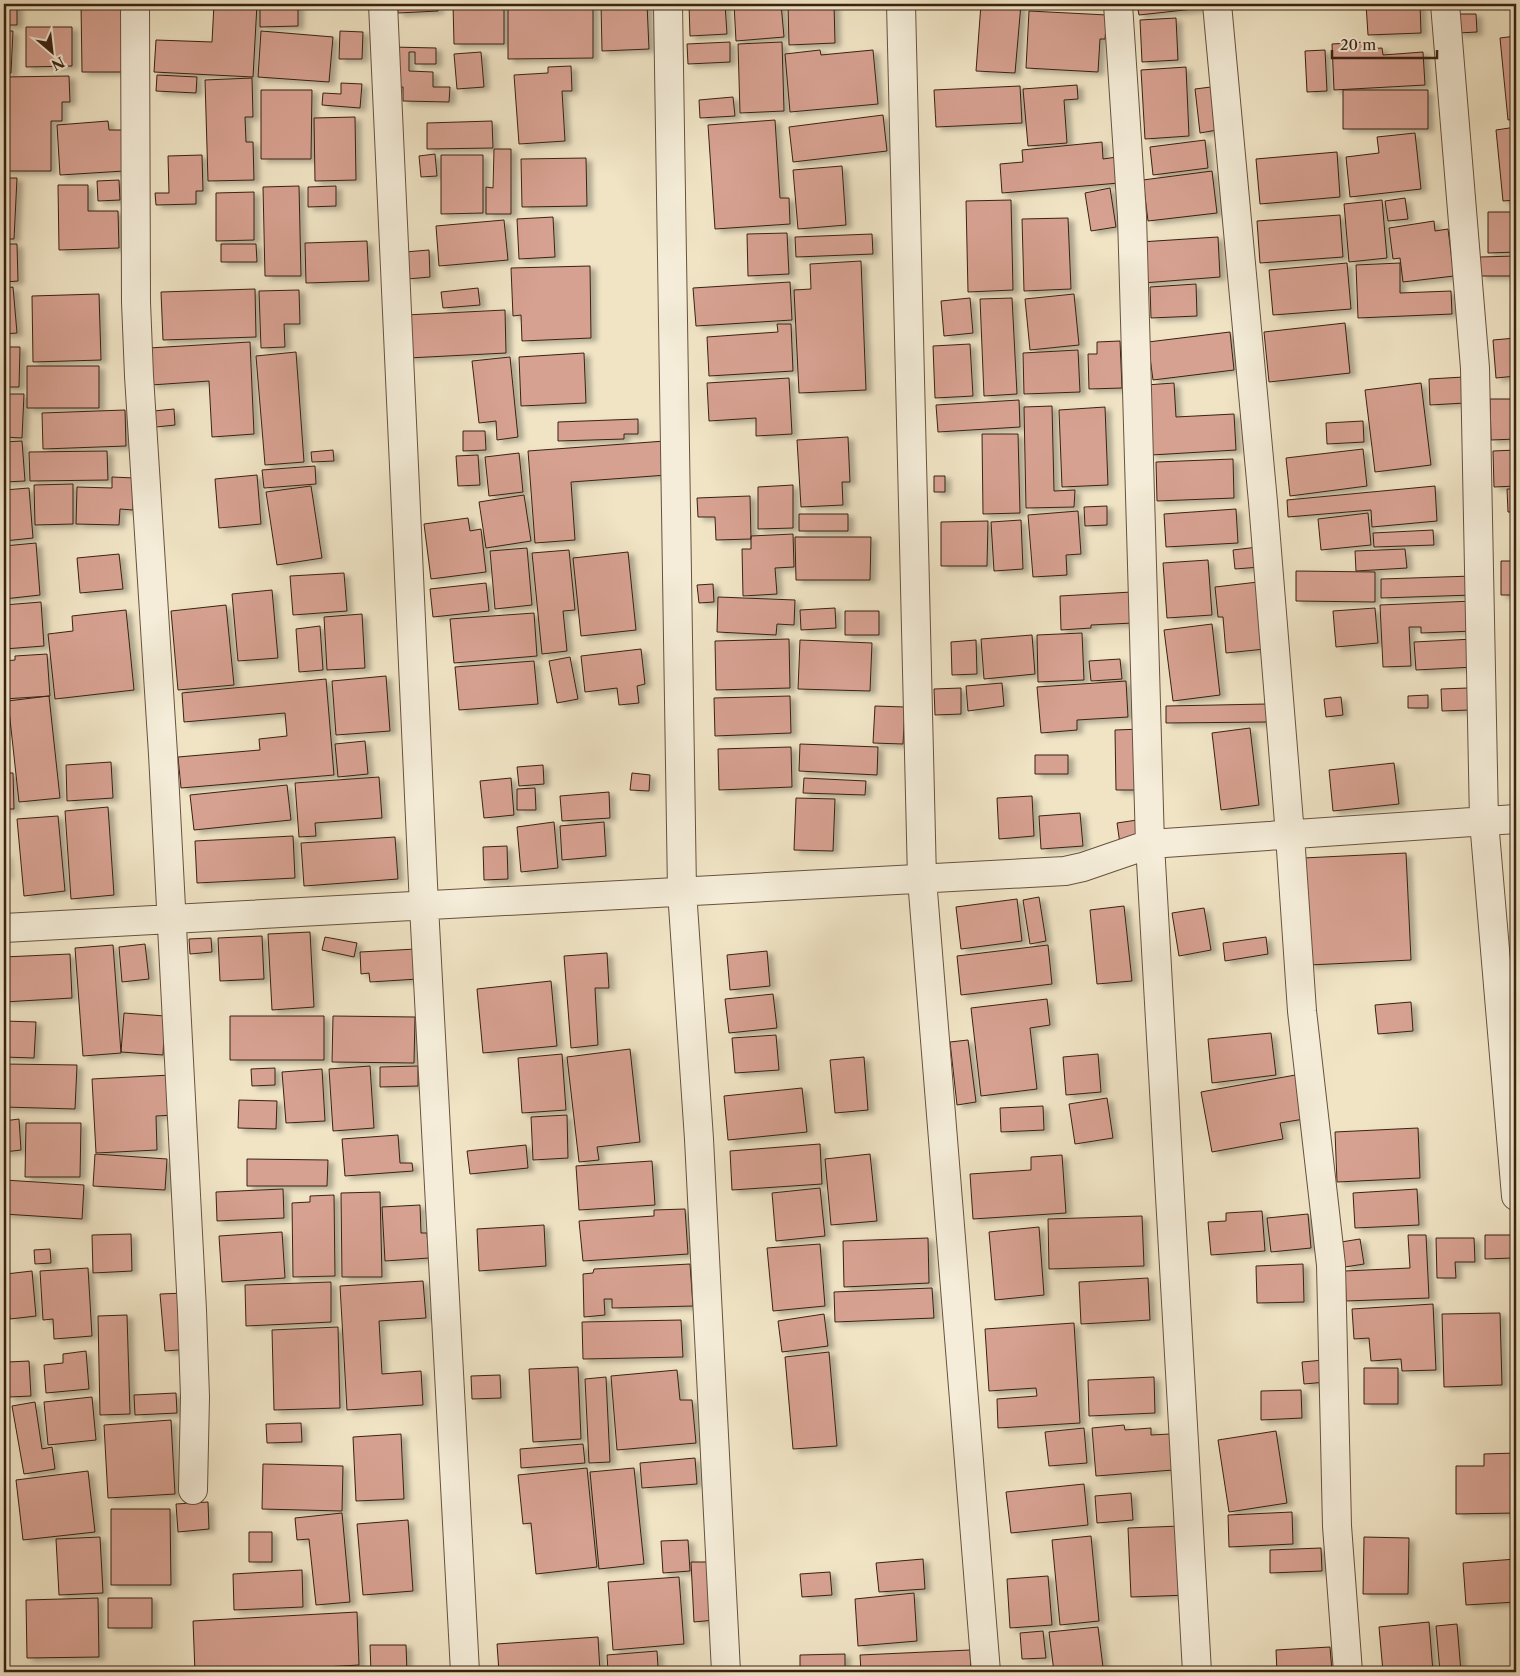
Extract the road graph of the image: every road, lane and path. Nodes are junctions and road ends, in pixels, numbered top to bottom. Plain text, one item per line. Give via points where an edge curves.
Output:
1 (136, 4) edge
2 (383, 4) edge
3 (668, 4) edge
4 (901, 4) edge
5 (1118, 4) edge
6 (1217, 4) edge
7 (1445, 4) edge
8 (1484, 820) junction
9 (1516, 820) edge
10 (1290, 835) junction
11 (1150, 844) junction
12 (922, 879) junction
13 (682, 891) junction
14 (424, 906) junction
15 (170, 920) junction
16 (4, 928) edge
17 (1516, 1196) edge
18 (193, 1490) dead end
19 (465, 1672) edge
20 (726, 1672) edge
21 (986, 1672) edge
22 (1197, 1672) edge
23 (1348, 1672) edge

1 - 15 street via 136,302
2 - 14 street
3 - 13 street
4 - 12 street
5 - 11 street via 1132,216
6 - 10 street via 1264,502
7 - 8 street via 1475,368
8 - 9 street
8 - 10 street
8 - 17 street
10 - 11 street
10 - 23 street via 1302,1011 1331,1266 1337,1526
11 - 12 street via 1083,868
11 - 22 street
12 - 13 street
12 - 21 street
13 - 14 street
13 - 20 street via 699,1139
14 - 15 street
14 - 19 street
15 - 16 street
15 - 18 street via 192,1310 195,1398

